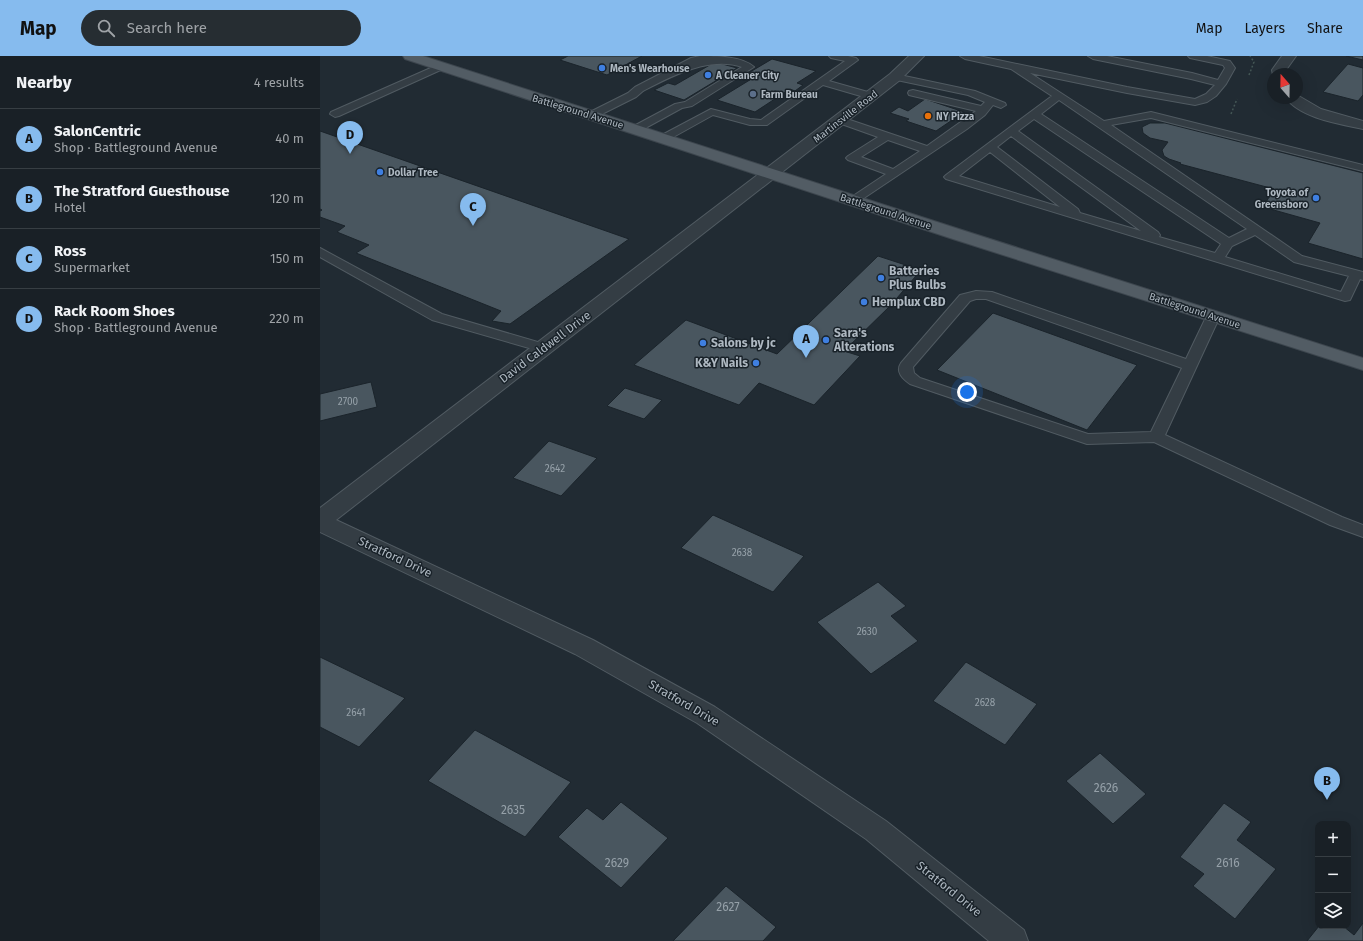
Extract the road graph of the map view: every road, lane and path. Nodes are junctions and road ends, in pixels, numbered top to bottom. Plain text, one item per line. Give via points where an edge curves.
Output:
1 (410, 56) edge
2 (834, 56) edge
3 (917, 56) edge
4 (965, 56) edge
5 (1093, 56) edge
6 (1193, 56) edge
7 (1250, 56) edge
8 (1289, 56) edge
9 (442, 66) junction
10 (1015, 67) junction
11 (1280, 68) edge
12 (895, 77) junction
13 (1247, 79) dead end
14 (822, 82) junction
15 (1220, 84) junction
16 (913, 94) dead end
17 (1059, 95) junction
18 (871, 96) junction
19 (1238, 96) dead end
20 (1299, 104) edge
21 (983, 110) junction
22 (335, 114) dead end
23 (1034, 114) junction
24 (592, 115) junction
25 (1234, 117) dead end
26 (840, 120) junction
27 (1102, 124) junction
28 (1363, 125) edge
29 (636, 129) junction
30 (1011, 131) junction
31 (887, 136) junction
32 (664, 138) junction
33 (990, 147) junction
34 (928, 150) junction
35 (1363, 168) edge
36 (771, 173) junction
37 (894, 174) junction
38 (854, 200) junction
39 (1082, 217) junction
40 (1255, 230) junction
41 (1163, 242) junction
42 (1228, 243) junction
43 (320, 252) edge
44 (1218, 258) junction
45 (1360, 275) edge
46 (1213, 316) junction
47 (543, 348) junction
48 (1363, 364) edge
49 (1188, 365) junction
50 (1156, 437) junction
51 (320, 521) edge
52 (1363, 531) edge
53 (1013, 941) edge

1 - 9 main road, Battleground Avenue
2 - 14 lane via 853,60
3 - 12 street, Martinsville Road
4 - 10 lane
5 - 15 lane
6 - 15 lane via 1227,63 1230,68
7 - 13 path via 1254,62
8 - 11 street
9 - 22 lane
9 - 24 main road, Battleground Avenue
10 - 15 lane via 1195,102 1204,101
10 - 17 lane
12 - 18 street, Martinsville Road
12 - 21 lane via 971,93 996,103
14 - 18 lane
14 - 32 lane via 763,123 752,123 711,112
16 - 21 lane
17 - 23 lane
17 - 27 lane
18 - 26 street, Martinsville Road
19 - 25 path via 1231,112
20 - 28 street
21 - 34 lane
23 - 30 lane
23 - 42 lane
24 - 29 main road, Battleground Avenue
24 - 29 lane via 694,60 718,57 749,67 688,104 679,106
26 - 31 lane
26 - 36 street, Martinsville Road
27 - 35 lane via 1151,115
27 - 40 lane
29 - 32 main road, Battleground Avenue
30 - 33 lane
30 - 41 lane
31 - 34 lane
31 - 37 lane via 852,158
32 - 36 main road, Battleground Avenue
33 - 39 lane
33 - 39 lane via 950,177
34 - 37 lane
36 - 38 main road, Battleground Avenue
36 - 47 street, David Caldwell Drive
37 - 38 lane
38 - 46 main road, Battleground Avenue
39 - 41 lane
40 - 42 lane
40 - 45 lane via 1298,259
41 - 44 lane
42 - 44 lane
43 - 47 lane via 356,274 437,316
44 - 45 lane via 1345,297
46 - 48 main road, Battleground Avenue
46 - 49 lane
47 - 51 street, David Caldwell Drive
49 - 50 lane
49 - 50 lane via 987,295 976,295 965,298 906,366 907,375 914,381 1087,439
50 - 52 lane via 1336,521
51 - 53 street, Stratford Drive via 584,647 706,715 876,830

